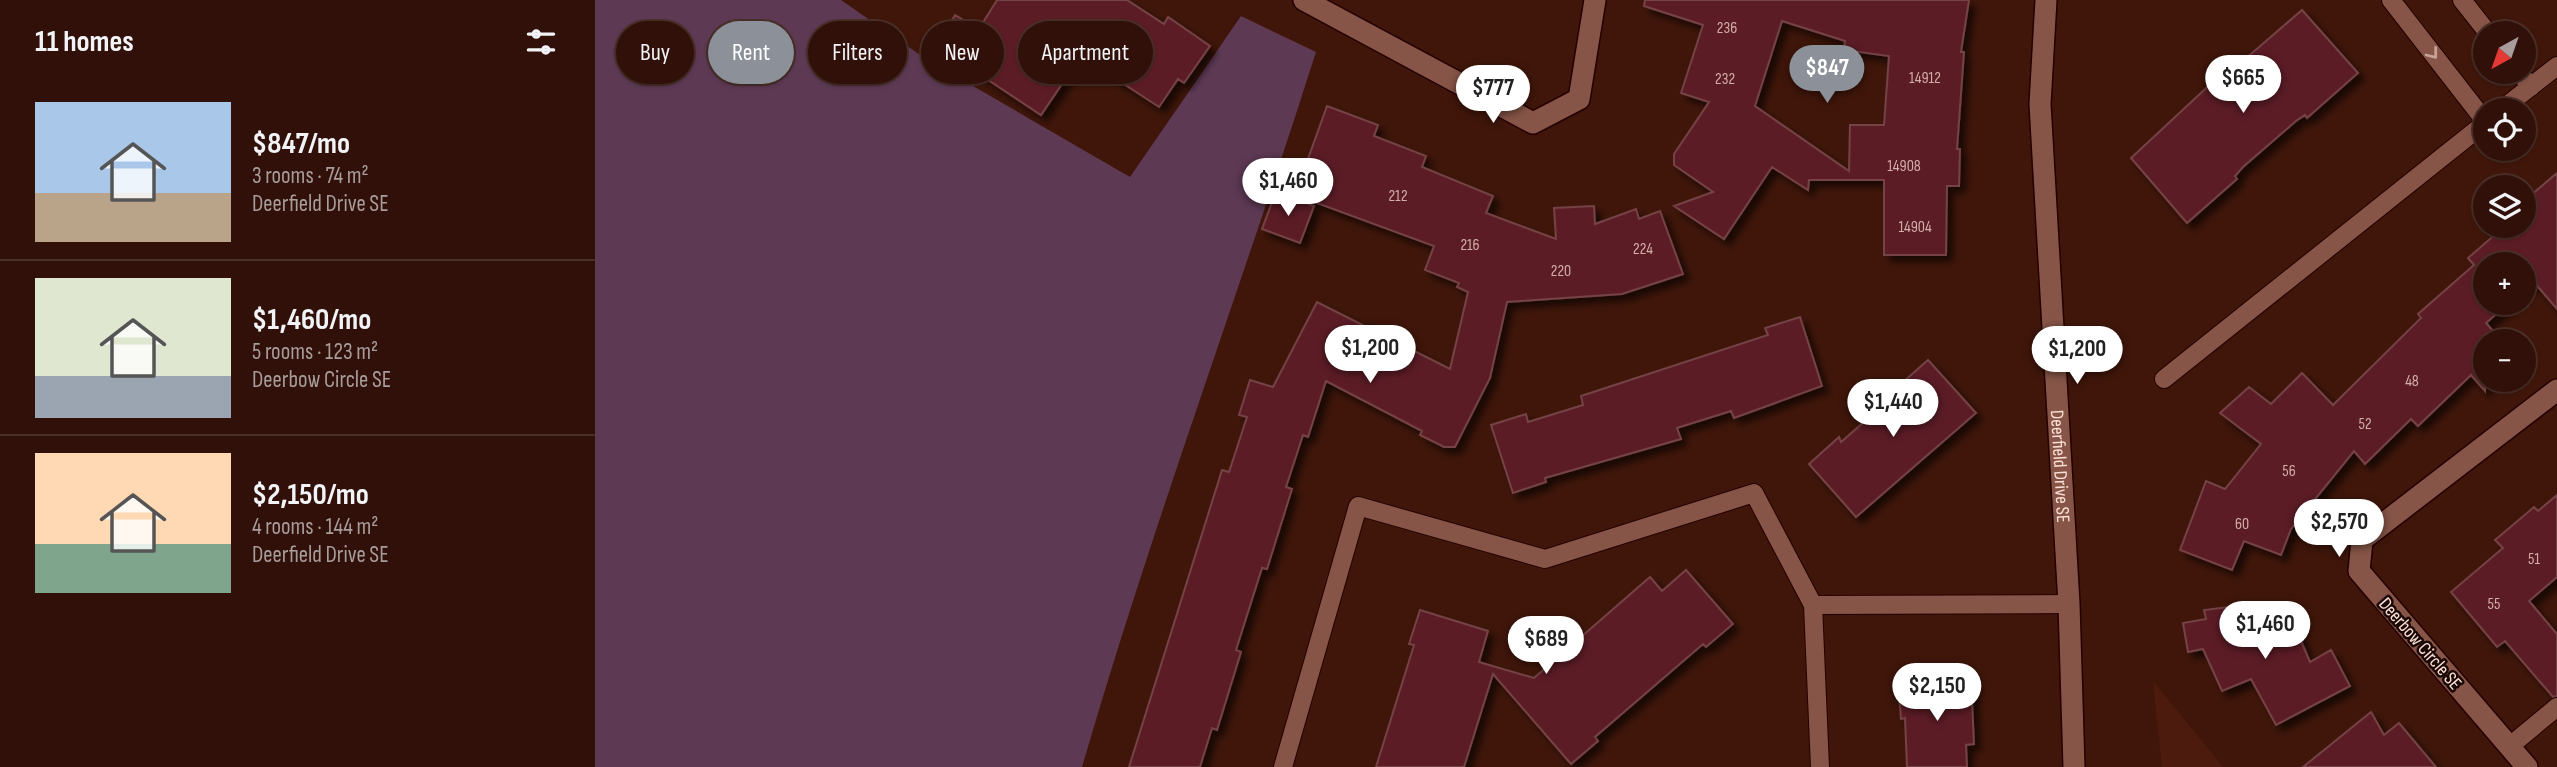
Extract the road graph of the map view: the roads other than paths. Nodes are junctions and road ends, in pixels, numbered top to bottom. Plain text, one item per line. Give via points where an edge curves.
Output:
1 (1304, 0) edge
2 (1595, 0) edge
3 (2046, 0) edge
4 (2392, 0) edge
5 (2462, 0) edge
6 (2479, 21) edge
7 (2557, 66) edge
8 (2529, 84) edge
9 (2531, 87) junction
10 (2517, 98) edge
11 (2473, 106) edge
12 (2473, 132) edge
13 (2164, 379) dead end
14 (2557, 390) edge
15 (2069, 604) junction
16 (1813, 605) junction
17 (2557, 707) edge
18 (2510, 746) junction
19 (1283, 767) edge
20 (1820, 767) edge
21 (2074, 767) edge
22 (2527, 767) edge

1 - 2 street via 1533,123 1579,99
3 - 15 street, Deerfield Drive SE via 2040,104
4 -> 11 lane
5 - 6 lane
7 - 9 lane
8 - 9 lane
9 - 10 lane
12 - 13 lane
14 - 18 street, Deerbow Circle SE via 2362,540 2359,571
15 - 16 lane
15 - 21 street, Deerfield Drive SE
16 - 19 lane via 1754,494 1545,559 1358,506
16 - 20 lane
17 - 18 lane
18 - 22 street, Deerbow Circle SE

